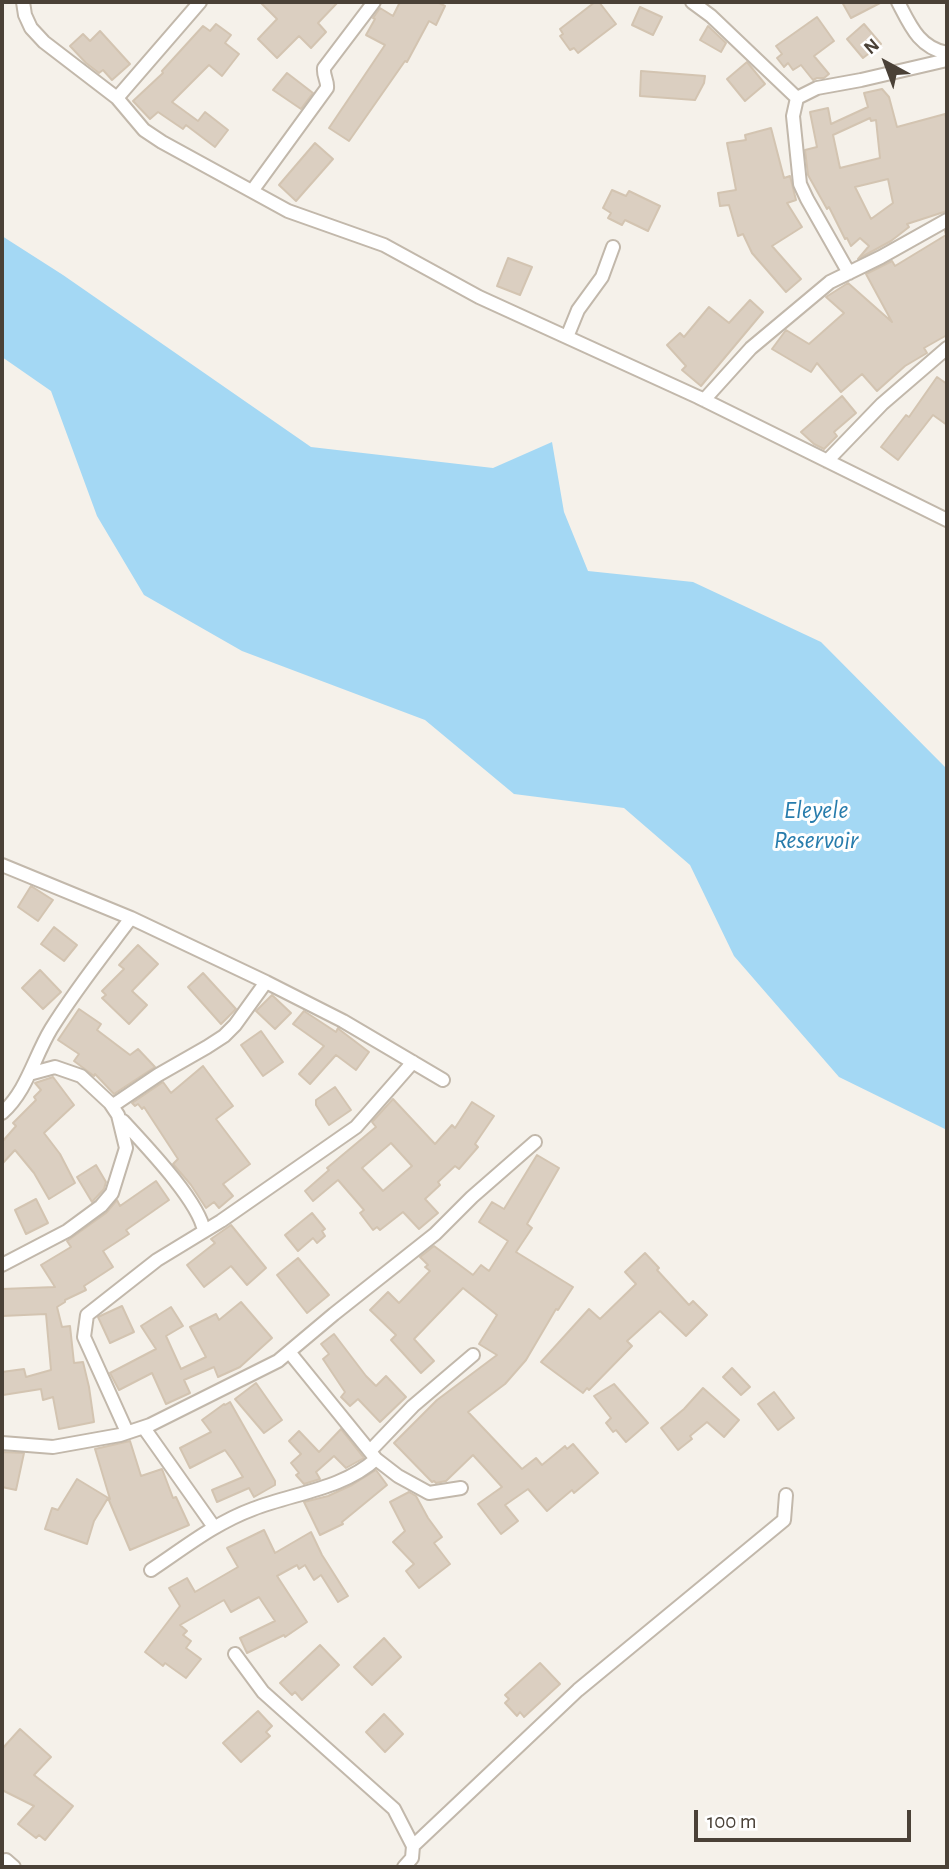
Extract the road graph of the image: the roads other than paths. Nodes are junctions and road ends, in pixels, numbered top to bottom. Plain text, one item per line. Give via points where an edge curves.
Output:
1 (23, 2) edge
2 (200, 2) edge
3 (374, 2) edge
4 (692, 2) edge
5 (898, 2) edge
6 (947, 53) edge
7 (947, 60) edge
8 (117, 98) junction
9 (797, 98) junction
10 (252, 191) junction
11 (947, 220) edge
12 (613, 247) dead end
13 (849, 273) junction
14 (567, 337) junction
15 (947, 348) edge
16 (704, 400) junction
17 (827, 461) junction
18 (947, 520) edge
19 (3, 870) edge
20 (131, 918) junction
21 (265, 982) junction
22 (413, 1062) junction
23 (29, 1074) junction
24 (443, 1080) dead end
25 (115, 1111) junction
26 (2, 1113) edge
27 (535, 1142) dead end
28 (204, 1231) junction
29 (2, 1265) edge
30 (290, 1353) junction
31 (473, 1355) dead end
32 (144, 1428) junction
33 (127, 1432) junction
34 (2, 1443) edge
35 (373, 1455) junction
36 (461, 1488) dead end
37 (786, 1495) dead end
38 (214, 1527) junction
39 (151, 1570) dead end
40 (235, 1654) dead end
41 (413, 1846) junction
42 (2, 1861) edge
43 (14, 1867) edge
44 (404, 1867) edge

1 - 8 street via 25,15 38,35
2 - 8 street
3 - 10 street via 324,68 327,88
4 - 9 street
5 - 6 street via 922,41
7 - 9 street via 817,88
8 - 10 street via 144,130
9 - 13 street via 793,116 800,184
10 - 14 street via 288,211 384,245 479,297
11 - 13 street
12 - 14 street via 602,277 578,310
13 - 16 street via 830,282 751,348
14 - 16 street
15 - 17 street via 882,404
16 - 17 street
17 - 18 street
19 - 20 street
20 - 21 street
20 - 23 street via 72,997
21 - 22 street
21 - 25 street via 224,1035 158,1074
22 - 24 street
22 - 28 street via 356,1127
23 - 25 street via 61,1067 81,1076
23 - 26 street
25 - 28 street via 177,1185 202,1220
25 - 29 street via 126,1148 112,1193 68,1231
27 - 30 street via 435,1234
28 - 33 street via 157,1260 88,1315 84,1337
30 - 32 street
30 - 35 street
31 - 35 street via 413,1406
32 - 33 street
32 - 38 street
33 - 34 street via 53,1447
35 - 36 street via 429,1493
35 - 38 street via 354,1476 251,1509
37 - 41 street via 784,1520 578,1690
38 - 39 street
40 - 41 street via 262,1692 394,1809
41 - 44 street via 412,1858
42 - 43 street

